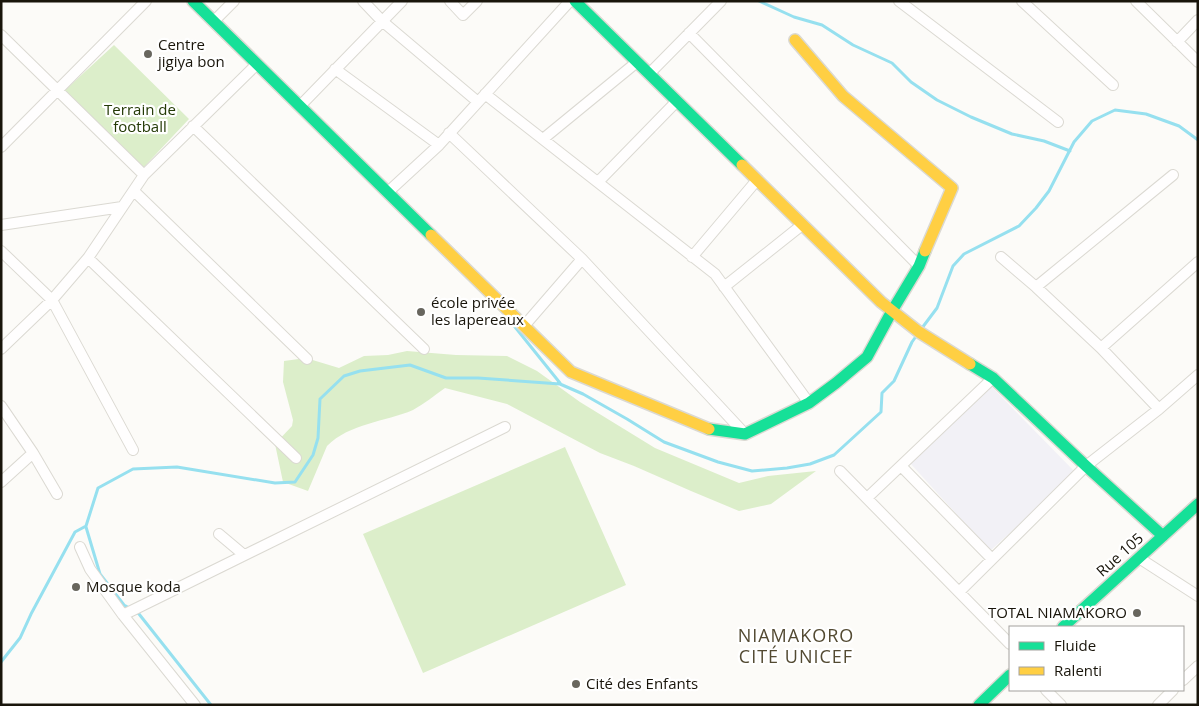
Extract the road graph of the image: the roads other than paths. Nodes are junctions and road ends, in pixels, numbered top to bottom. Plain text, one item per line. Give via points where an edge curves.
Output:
1 (146, 1) edge
2 (193, 1) edge
3 (234, 1) edge
4 (363, 1) edge
5 (402, 1) edge
6 (450, 1) edge
7 (477, 1) edge
8 (570, 1) edge
9 (575, 1) edge
10 (721, 1) edge
11 (899, 1) edge
12 (1022, 1) edge
13 (1136, 1) edge
14 (1198, 20) edge
15 (214, 21) junction
16 (382, 21) junction
17 (689, 33) junction
18 (1, 35) edge
19 (795, 40) dead end
20 (1177, 42) junction
21 (637, 62) junction
22 (1198, 62) edge
23 (257, 64) junction
24 (335, 69) junction
25 (648, 74) junction
26 (1113, 85) dead end
27 (57, 90) junction
28 (482, 98) junction
29 (677, 101) junction
30 (300, 106) junction
31 (1058, 122) dead end
32 (193, 126) junction
33 (449, 134) junction
34 (543, 139) junction
35 (438, 145) junction
36 (1, 147) edge
37 (144, 175) junction
38 (1173, 175) dead end
39 (757, 180) junction
40 (598, 182) junction
41 (134, 190) junction
42 (388, 192) junction
43 (122, 207) junction
44 (1, 225) edge
45 (802, 225) junction
46 (1, 251) edge
47 (692, 257) junction
48 (1001, 257) dead end
49 (88, 258) junction
50 (582, 259) junction
51 (1198, 262) edge
52 (919, 266) junction
53 (724, 287) junction
54 (1036, 287) junction
55 (52, 300) junction
56 (892, 311) junction
57 (524, 326) junction
58 (1101, 348) junction
59 (1, 349) edge
60 (424, 349) dead end
61 (307, 359) dead end
62 (1198, 375) edge
63 (993, 378) junction
64 (809, 403) junction
65 (1, 406) edge
66 (1158, 409) junction
67 (505, 427) dead end
68 (745, 434) junction
69 (134, 450) dead end
70 (33, 453) junction
71 (296, 458) dead end
72 (901, 466) junction
73 (1086, 466) junction
74 (840, 471) dead end
75 (1, 482) edge
76 (57, 494) dead end
77 (867, 498) junction
78 (1198, 504) edge
79 (219, 534) dead end
80 (1163, 536) junction
81 (80, 547) dead end
82 (244, 555) junction
83 (1139, 558) junction
84 (992, 559) junction
85 (959, 592) junction
86 (1198, 596) edge
87 (123, 615) junction
88 (1063, 626) edge
89 (1009, 643) edge
90 (1198, 666) edge
91 (1009, 676) edge
92 (1184, 679) edge
93 (1047, 691) edge
94 (1172, 691) edge
95 (195, 705) edge
96 (978, 705) edge
97 (1061, 705) edge
98 (1158, 705) edge

1 - 27 street
2 - 15 street
3 - 15 street
4 - 16 street
5 - 16 street
6 - 7 street via 464,15
8 - 28 street
9 - 21 street
10 - 17 street
11 - 31 street
12 - 26 street
13 - 20 street
14 - 20 street
15 - 23 street
16 - 24 street
16 - 28 street
17 - 25 street
17 - 52 street
18 - 27 street
19 - 52 street via 843,96 952,188
20 - 22 street
21 - 25 street
21 - 34 street
23 - 30 street
23 - 32 street
24 - 30 street
24 - 35 street
25 - 29 street
27 - 36 street
27 - 37 street
28 - 33 street
28 - 34 street
29 - 39 street
29 - 40 street
30 - 42 street
32 - 37 street
32 - 60 street
33 - 35 street
33 - 50 street
34 - 40 street
35 - 42 street
37 - 41 street
38 - 54 street
39 - 45 street
39 - 47 street
40 - 47 street
41 - 43 street
41 - 61 street
42 - 57 street
43 - 44 street
43 - 49 street
45 - 53 street
45 - 56 street
46 - 55 street
47 - 53 street via 715,274
48 - 54 street
49 - 55 street
49 - 71 street
50 - 57 street
50 - 68 street
51 - 58 street
52 - 56 street
53 - 64 street
54 - 58 street
55 - 59 street
55 - 69 street
56 - 63 street via 919,332
56 - 64 street via 867,357
57 - 68 street via 571,372 706,429
58 - 66 street
62 - 66 street
63 - 72 street
63 - 73 street
64 - 68 street
65 - 70 street
66 - 73 street
67 - 82 street
70 - 75 street
70 - 76 street
72 - 77 street
72 - 84 street
73 - 80 street
73 - 84 street
74 - 77 street
77 - 85 street
78 - 80 street, Rue 105
79 - 82 street
80 - 83 street, Rue 105
81 - 87 street via 90,568
82 - 87 street
83 - 86 street
83 - 88 street, Rue 105
84 - 85 street
85 - 89 street
87 - 95 street
90 - 92 street
91 - 96 street
93 - 97 street
94 - 98 street

